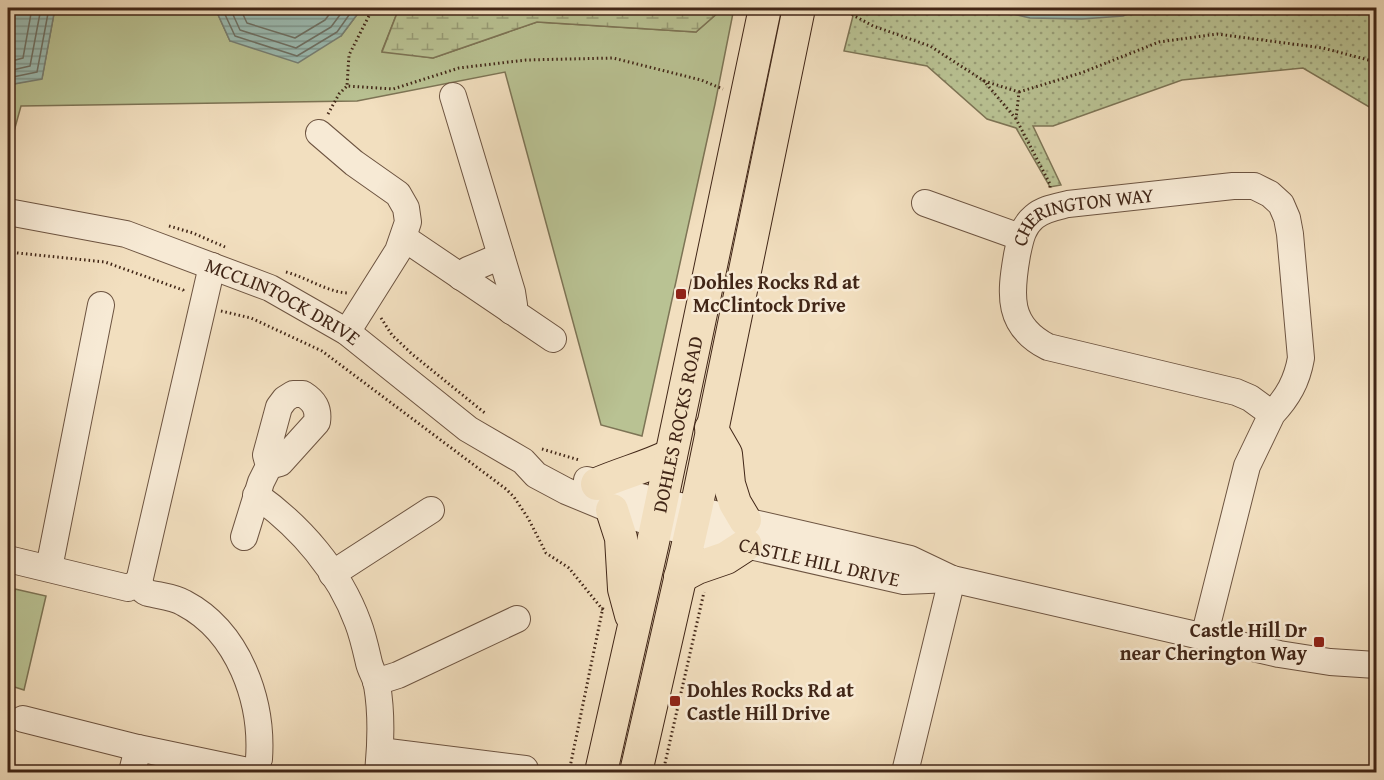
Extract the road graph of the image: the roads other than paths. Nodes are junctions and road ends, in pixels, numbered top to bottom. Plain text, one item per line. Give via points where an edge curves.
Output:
1 (765, 8) edge
2 (799, 8) edge
3 (453, 96) dead end
4 (319, 133) road end
5 (925, 203) dead end
6 (8, 212) edge
7 (1020, 237) junction
8 (404, 238) junction
9 (501, 256) junction
10 (212, 266) junction
11 (461, 276) junction
12 (101, 305) dead end
13 (511, 311) junction
14 (347, 332) junction
15 (553, 339) dead end
16 (1272, 414) junction
17 (711, 428) junction
18 (671, 455) junction
19 (269, 466) dead end
20 (256, 495) junction
21 (604, 497) junction
22 (431, 510) dead end
23 (659, 513) junction
24 (693, 521) junction
25 (746, 533) junction
26 (244, 537) dead end
27 (8, 559) edge
28 (49, 568) junction
29 (332, 574) junction
30 (952, 579) junction
31 (139, 582) junction
32 (693, 583) junction
33 (517, 619) dead end
34 (635, 627) junction
35 (1204, 637) junction
36 (1377, 665) edge
37 (376, 682) junction
38 (22, 719) dead end
39 (135, 760) edge
40 (379, 762) edge
41 (254, 769) edge
42 (525, 769) dead end
43 (601, 772) edge
44 (636, 772) edge
45 (905, 772) edge

1 - 18 main road, DOHLES ROCKS ROAD
2 - 17 main road, DOHLES ROCKS ROAD
3 - 9 street
4 - 8 street via 398,194 408,222
5 - 7 street
6 - 10 street, MCCLINTOCK DRIVE via 126,234
7 - 16 street, CHERINGTON WAY via 1011,298 1022,325 1037,341 1048,347 1236,392
7 - 16 street, CHERINGTON WAY via 1034,217 1068,204 1233,186 1254,186 1270,194 1281,204 1290,234 1301,358 1291,391
8 - 11 street
8 - 14 street
9 - 11 street
9 - 13 street via 514,300
10 - 14 street, MCCLINTOCK DRIVE via 270,288
10 - 31 street
11 - 13 street
12 - 28 street
13 - 15 street
14 - 21 street, MCCLINTOCK DRIVE via 468,429 523,461 540,463
16 - 35 street, CHERINGTON WAY via 1247,466
17 - 24 main road, DOHLES ROCKS ROAD
17 - 25 main road via 726,454 729,484
18 - 21 main road via 622,473
18 - 23 main road, DOHLES ROCKS ROAD
19 - 20 street
20 - 26 street
20 - 29 street via 298,530
21 - 23 street, MCCLINTOCK DRIVE via 632,495
21 - 34 main road via 621,538 624,589
22 - 29 street
23 - 24 street, MCCLINTOCK DRIVE
23 - 34 main road, DOHLES ROCKS ROAD
24 - 25 street, CASTLE HILL DRIVE
24 - 32 main road, DOHLES ROCKS ROAD
25 - 30 street, CASTLE HILL DRIVE via 910,559
25 - 32 main road via 726,558 697,568
27 - 28 street
28 - 31 street via 128,588
29 - 37 street via 348,599
30 - 35 street, CASTLE HILL DRIVE
30 - 45 street
31 - 41 street via 148,593 183,602 195,610 230,647 254,697 260,729
32 - 44 main road, DOHLES ROCKS ROAD
33 - 37 street
34 - 43 main road, DOHLES ROCKS ROAD
35 - 36 street, CASTLE HILL DRIVE via 1279,654
37 - 40 street
38 - 39 street
39 - 41 street
40 - 42 street

